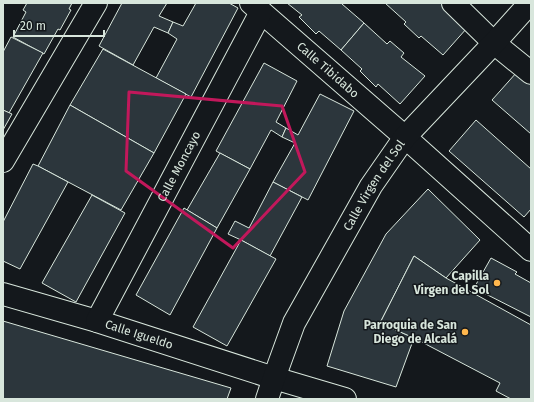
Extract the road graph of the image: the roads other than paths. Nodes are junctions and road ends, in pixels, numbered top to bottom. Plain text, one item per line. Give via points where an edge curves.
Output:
1 (96, 3) edge
2 (453, 3) edge
3 (530, 3) edge
4 (256, 7) edge
5 (494, 43) junction
6 (531, 73) edge
7 (405, 138) junction
8 (3, 161) edge
9 (531, 250) edge
10 (3, 294) edge
11 (97, 321) junction
12 (274, 378) junction
13 (267, 399) edge
14 (346, 399) edge

1 - 8 street
2 - 5 street
3 - 5 street, Calle Virgen del Sol
4 - 7 street, Calle Tibidabo
4 - 11 street, Calle Moncayo
5 - 6 street
5 - 7 street, Calle Virgen del Sol
7 - 9 street, Calle Tibidabo
7 - 12 street, Calle Virgen del Sol via 371,186 294,323
10 - 11 street, Calle Igueldo
11 - 12 street, Calle Igueldo
12 - 13 street, Calle Virgen del Sol
12 - 14 street, Calle Igueldo

